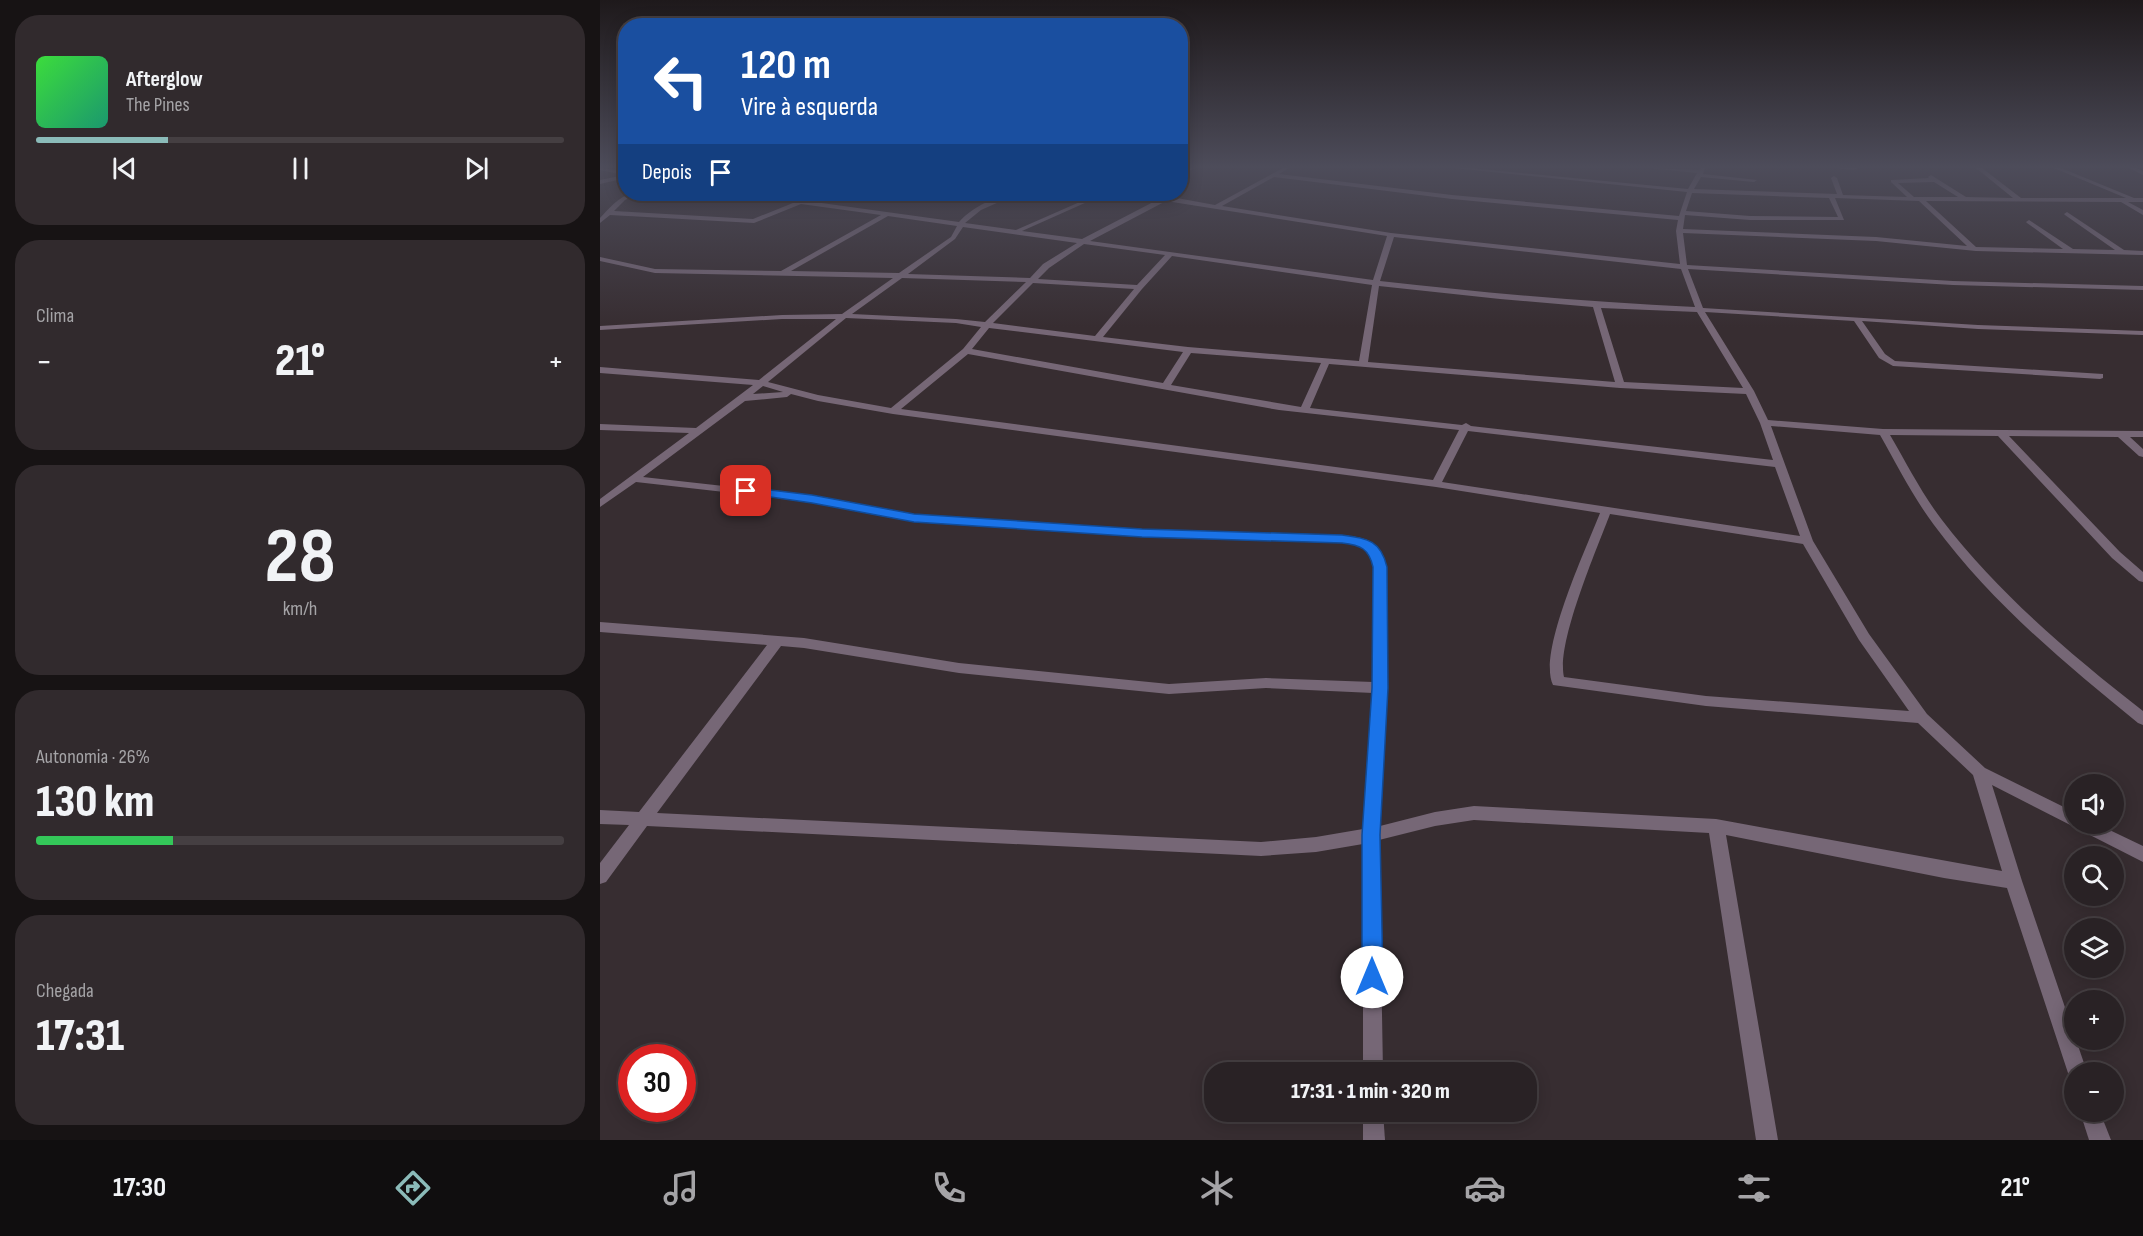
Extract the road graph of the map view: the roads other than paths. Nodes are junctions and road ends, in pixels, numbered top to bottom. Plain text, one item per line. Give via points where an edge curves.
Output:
1 (875, 221) edge
2 (948, 221) edge
3 (1040, 221) edge
4 (1122, 221) edge
5 (1308, 221) edge
6 (1681, 221) edge
7 (1944, 221) edge
8 (2078, 221) edge
9 (2029, 222) dead end
10 (961, 223) junction
11 (1018, 231) junction
12 (1679, 231) junction
13 (1391, 235) junction
14 (1084, 241) junction
15 (1972, 248) junction
16 (2073, 253) junction
17 (2124, 253) junction
18 (2143, 253) edge
19 (1170, 254) junction
20 (600, 259) edge
21 (611, 262) junction
22 (600, 267) edge
23 (1683, 267) junction
24 (782, 274) junction
25 (901, 275) junction
26 (1031, 279) junction
27 (1376, 283) junction
28 (1139, 287) junction
29 (2143, 288) edge
30 (1596, 305) junction
31 (1700, 311) junction
32 (844, 316) junction
33 (1856, 318) junction
34 (987, 325) junction
35 (600, 328) edge
36 (2143, 333) edge
37 (1098, 338) junction
38 (1188, 350) junction
39 (966, 351) junction
40 (1326, 361) junction
41 (1363, 364) junction
42 (600, 370) edge
43 (2100, 376) dead end
44 (761, 383) junction
45 (1620, 385) junction
46 (1165, 387) junction
47 (1749, 391) junction
48 (794, 393) junction
49 (743, 398) junction
50 (1304, 410) junction
51 (893, 411) junction
52 (1765, 423) junction
53 (1466, 426) junction
54 (600, 427) edge
55 (700, 431) junction
56 (1883, 432) junction
57 (2001, 433) junction
58 (2121, 434) junction
59 (2143, 434) edge
60 (2143, 454) edge
61 (1780, 464) junction
62 (635, 479) junction
63 (1436, 484) junction
64 (600, 504) edge
65 (1606, 511) junction
66 (1807, 541) junction
67 (2143, 578) edge
68 (600, 627) edge
69 (777, 641) junction
70 (1380, 688) junction
71 (1922, 718) junction
72 (2143, 719) edge
73 (1980, 772) junction
74 (2064, 815) edge
75 (600, 817) edge
76 (641, 819) junction
77 (1716, 826) junction
78 (2102, 834) edge
79 (1371, 835) junction
80 (2143, 854) edge
81 (600, 876) edge
82 (2013, 881) junction
83 (1373, 1062) edge
84 (2074, 1062) edge
85 (1373, 1122) edge
86 (2094, 1122) edge
87 (1374, 1140) edge
88 (1767, 1140) edge
89 (2100, 1140) edge

1 - 24 street
2 - 10 street
3 - 11 street
4 - 14 street
5 - 13 street
6 - 12 street
7 - 15 street
8 - 17 street
9 - 16 street
10 - 11 street
10 - 25 street via 953,238
11 - 14 street
12 - 15 street via 1876,239
12 - 23 street
13 - 23 street
13 - 27 street
14 - 19 street
14 - 26 street
15 - 16 street
16 - 17 street
17 - 18 street
19 - 27 street
19 - 28 street
20 - 21 street
21 - 22 street
21 - 24 street via 655,271
23 - 29 street via 1953,283
23 - 31 street
24 - 25 street
25 - 26 street
25 - 32 street
26 - 28 street
26 - 34 street
27 - 30 street
27 - 41 street
28 - 37 street
30 - 31 street
30 - 45 street
31 - 33 street
31 - 47 street
32 - 34 street
32 - 35 street
32 - 44 street
33 - 36 street
33 - 43 street via 1882,356 1893,363
34 - 37 street
34 - 39 street
37 - 38 street
38 - 40 street
38 - 46 street
39 - 46 street
39 - 51 street
40 - 41 street
40 - 50 street
41 - 45 street
42 - 44 street
44 - 48 street
44 - 49 street
45 - 47 street
46 - 50 street
47 - 52 street
48 - 49 street
48 - 51 street
49 - 55 street
50 - 53 street
51 - 63 street
52 - 56 street
52 - 61 street
53 - 61 street
53 - 63 street
54 - 55 street
55 - 62 street
56 - 57 street
56 - 72 street via 1938,523 1969,560 2032,626 2087,676
57 - 58 street
57 - 67 street via 2116,555
58 - 59 street
58 - 60 street
61 - 66 street
62 - 64 street
62 - 70 street via 812,499 914,518 1365,543 1375,550 1379,560
63 - 65 street
65 - 66 street
65 - 71 street via 1559,644 1554,674 1558,681 1706,701
66 - 71 street via 1864,637
68 - 69 street
69 - 70 street via 959,668 1169,689 1266,683
69 - 76 street
70 - 79 street
71 - 73 street
73 - 74 street
73 - 82 street
75 - 76 street
76 - 79 street via 1261,849 1311,846
76 - 81 street
77 - 79 street via 1474,813
77 - 82 street
77 - 88 street
78 - 80 street
79 - 83 street
82 - 84 street
85 - 87 street
86 - 89 street

